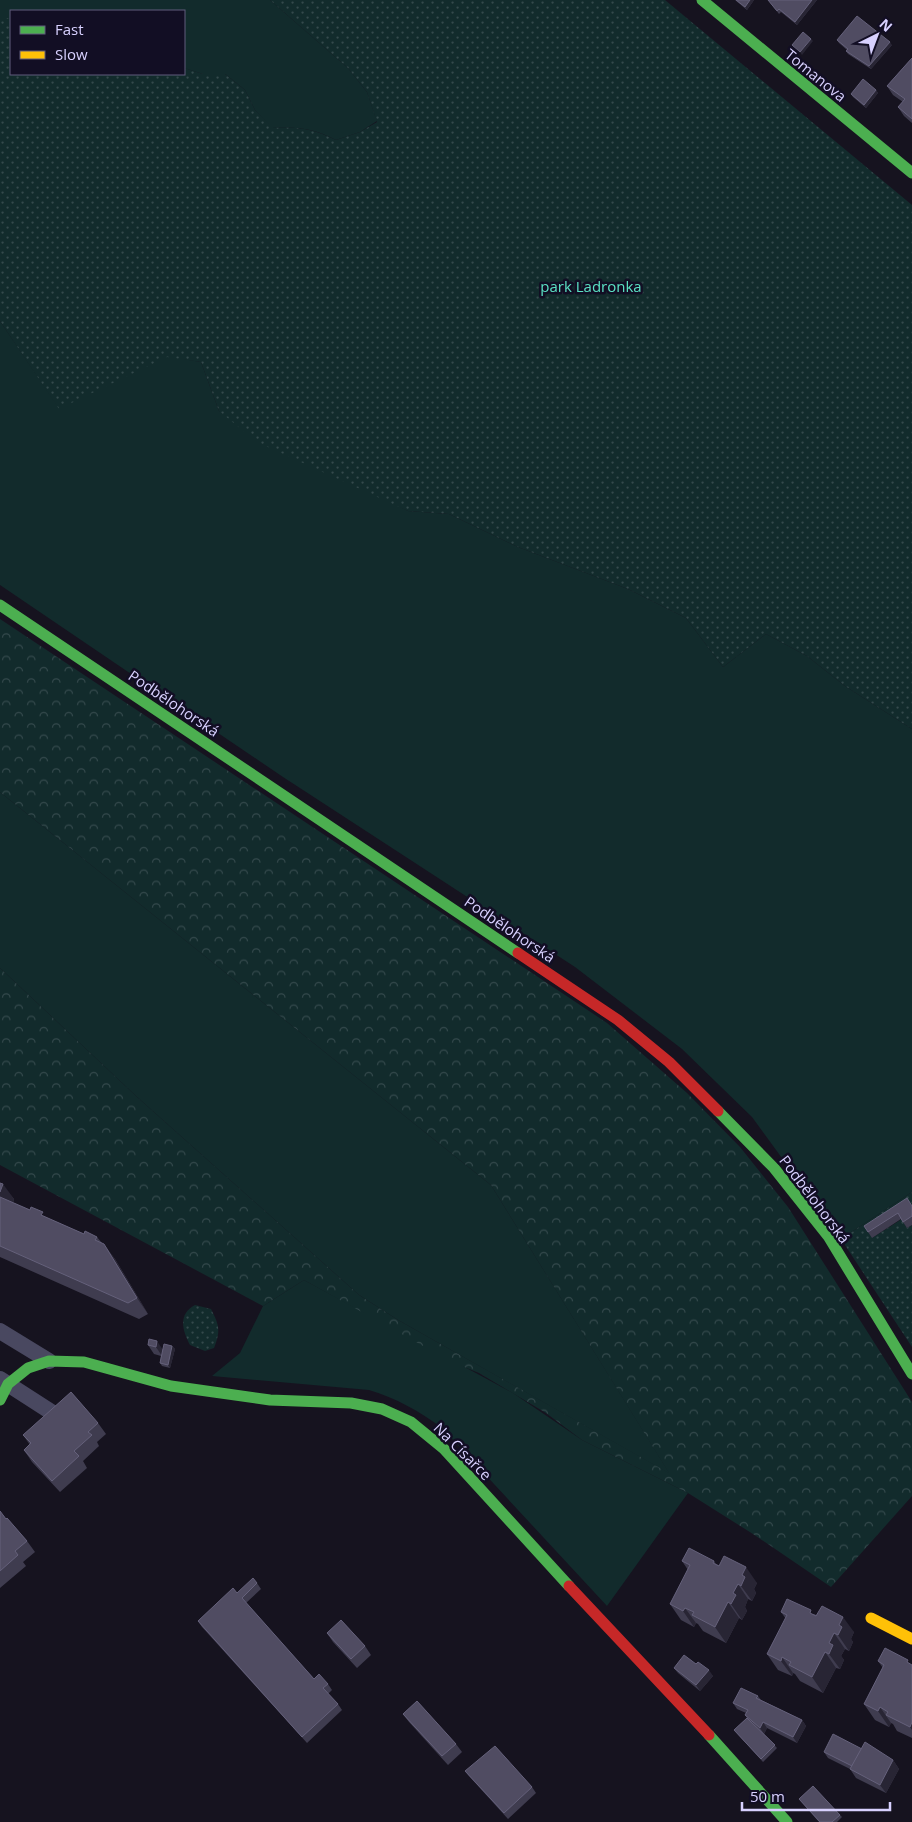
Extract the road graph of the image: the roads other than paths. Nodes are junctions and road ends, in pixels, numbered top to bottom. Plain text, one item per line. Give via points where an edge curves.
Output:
1 (702, 0) edge
2 (912, 173) edge
3 (0, 605) edge
4 (0, 1331) edge
5 (49, 1361) junction
6 (912, 1374) edge
7 (4, 1381) edge
8 (0, 1400) edge
9 (59, 1417) edge
10 (871, 1618) dead end
11 (912, 1639) edge
12 (787, 1822) edge

1 - 2 street, Tomanova
3 - 6 street, Podbělohorská via 618,1020 662,1056 774,1168 828,1236
4 - 5 street
5 - 7 street, Na Císařce
5 - 12 street, Na Císařce via 84,1362 196,1391 270,1400 351,1403 382,1409 411,1422 444,1449
7 - 8 street, Na Císařce
7 - 9 street
10 - 11 street

